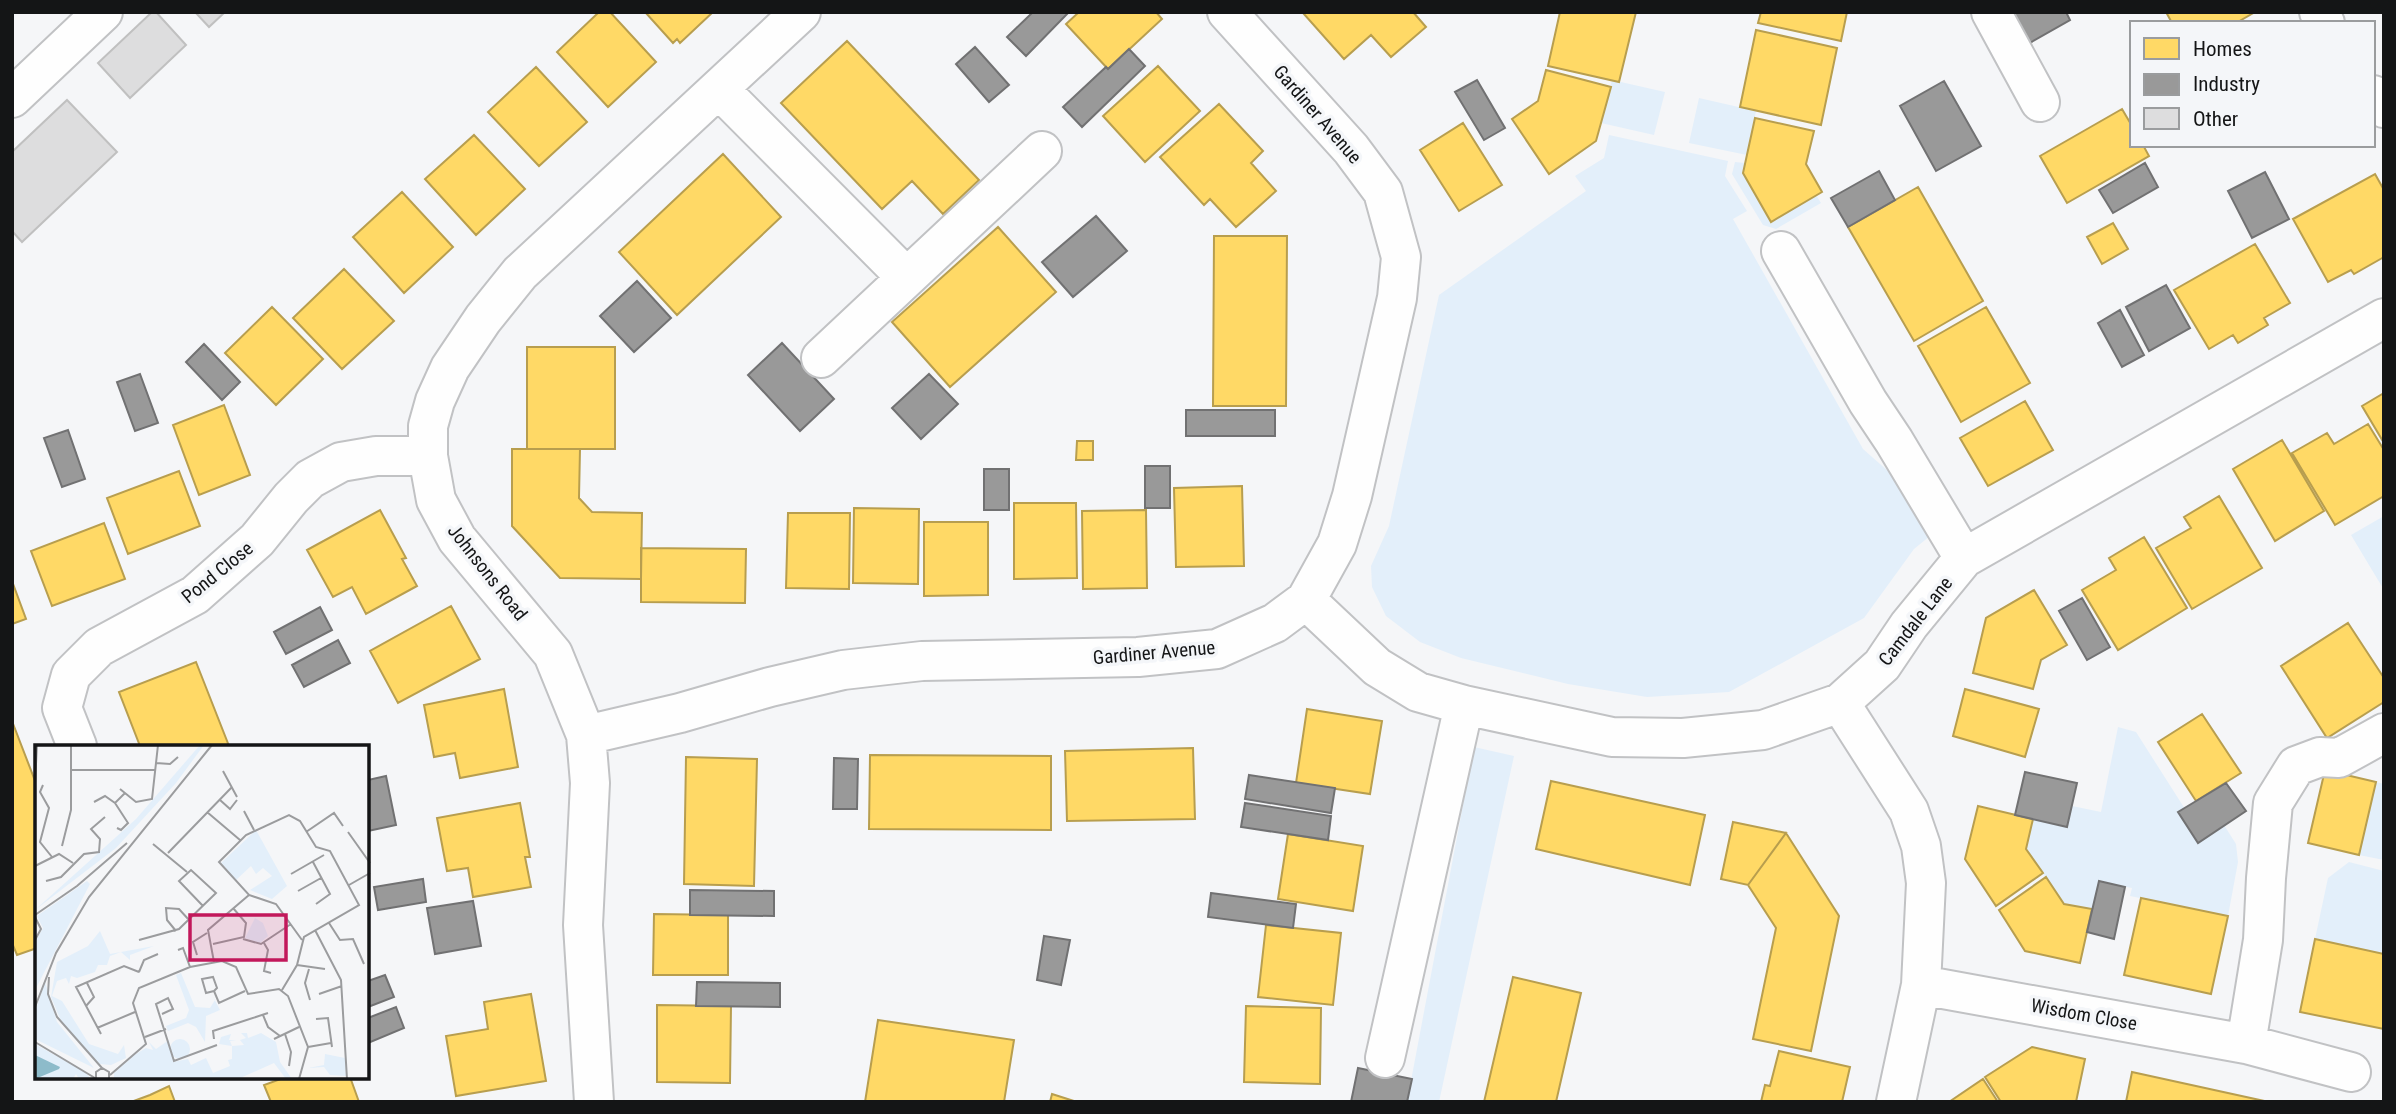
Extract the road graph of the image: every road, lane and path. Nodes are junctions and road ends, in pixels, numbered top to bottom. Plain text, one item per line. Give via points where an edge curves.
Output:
1 (103, 12) edge
2 (801, 12) edge
3 (1227, 12) edge
4 (1991, 12) edge
5 (719, 89) junction
6 (12, 98) edge
7 (2040, 102) dead end
8 (1042, 152) dead end
9 (1781, 251) dead end
10 (906, 277) junction
11 (2384, 318) edge
12 (821, 358) dead end
13 (428, 456) junction
14 (1964, 558) junction
15 (1306, 600) junction
16 (1840, 703) junction
17 (1464, 705) junction
18 (2384, 733) edge
19 (586, 735) junction
20 (76, 745) edge
21 (1922, 985) junction
22 (2246, 1044) junction
23 (1385, 1058) dead end
24 (2351, 1072) dead end
25 (594, 1102) edge
26 (1896, 1102) edge

1 - 6 street
2 - 5 street, Johnsons Road
3 - 15 street, Gardiner Avenue via 1351,149 1383,192 1401,257 1397,298 1352,496 1337,544
4 - 7 street
5 - 10 street
5 - 13 street, Johnsons Road via 520,273 483,319 450,368 435,401 428,426
8 - 10 street
9 - 14 street
10 - 12 street
11 - 14 street, Camdale Lane
13 - 19 street, Johnsons Road via 436,500 457,539 553,654
13 - 20 street, Pond Close via 341,461 310,479 257,540 195,595 99,647 71,675 62,708
14 - 16 street, Camdale Lane via 1882,665
15 - 17 street, Camdale Lane via 1377,667 1418,692
15 - 19 street, Gardiner Avenue via 1275,623 1217,649 1139,657 922,661 843,670
16 - 17 street, Camdale Lane via 1763,730 1683,738 1612,737
16 - 21 street via 1909,811 1921,846 1926,883
17 - 23 street
18 - 22 street via 2339,758 2320,757 2296,766 2273,803 2263,940
19 - 25 street, Johnsons Road via 590,783 583,925
21 - 22 street, Wisdom Close
21 - 26 street
22 - 24 street, Wisdom Close

